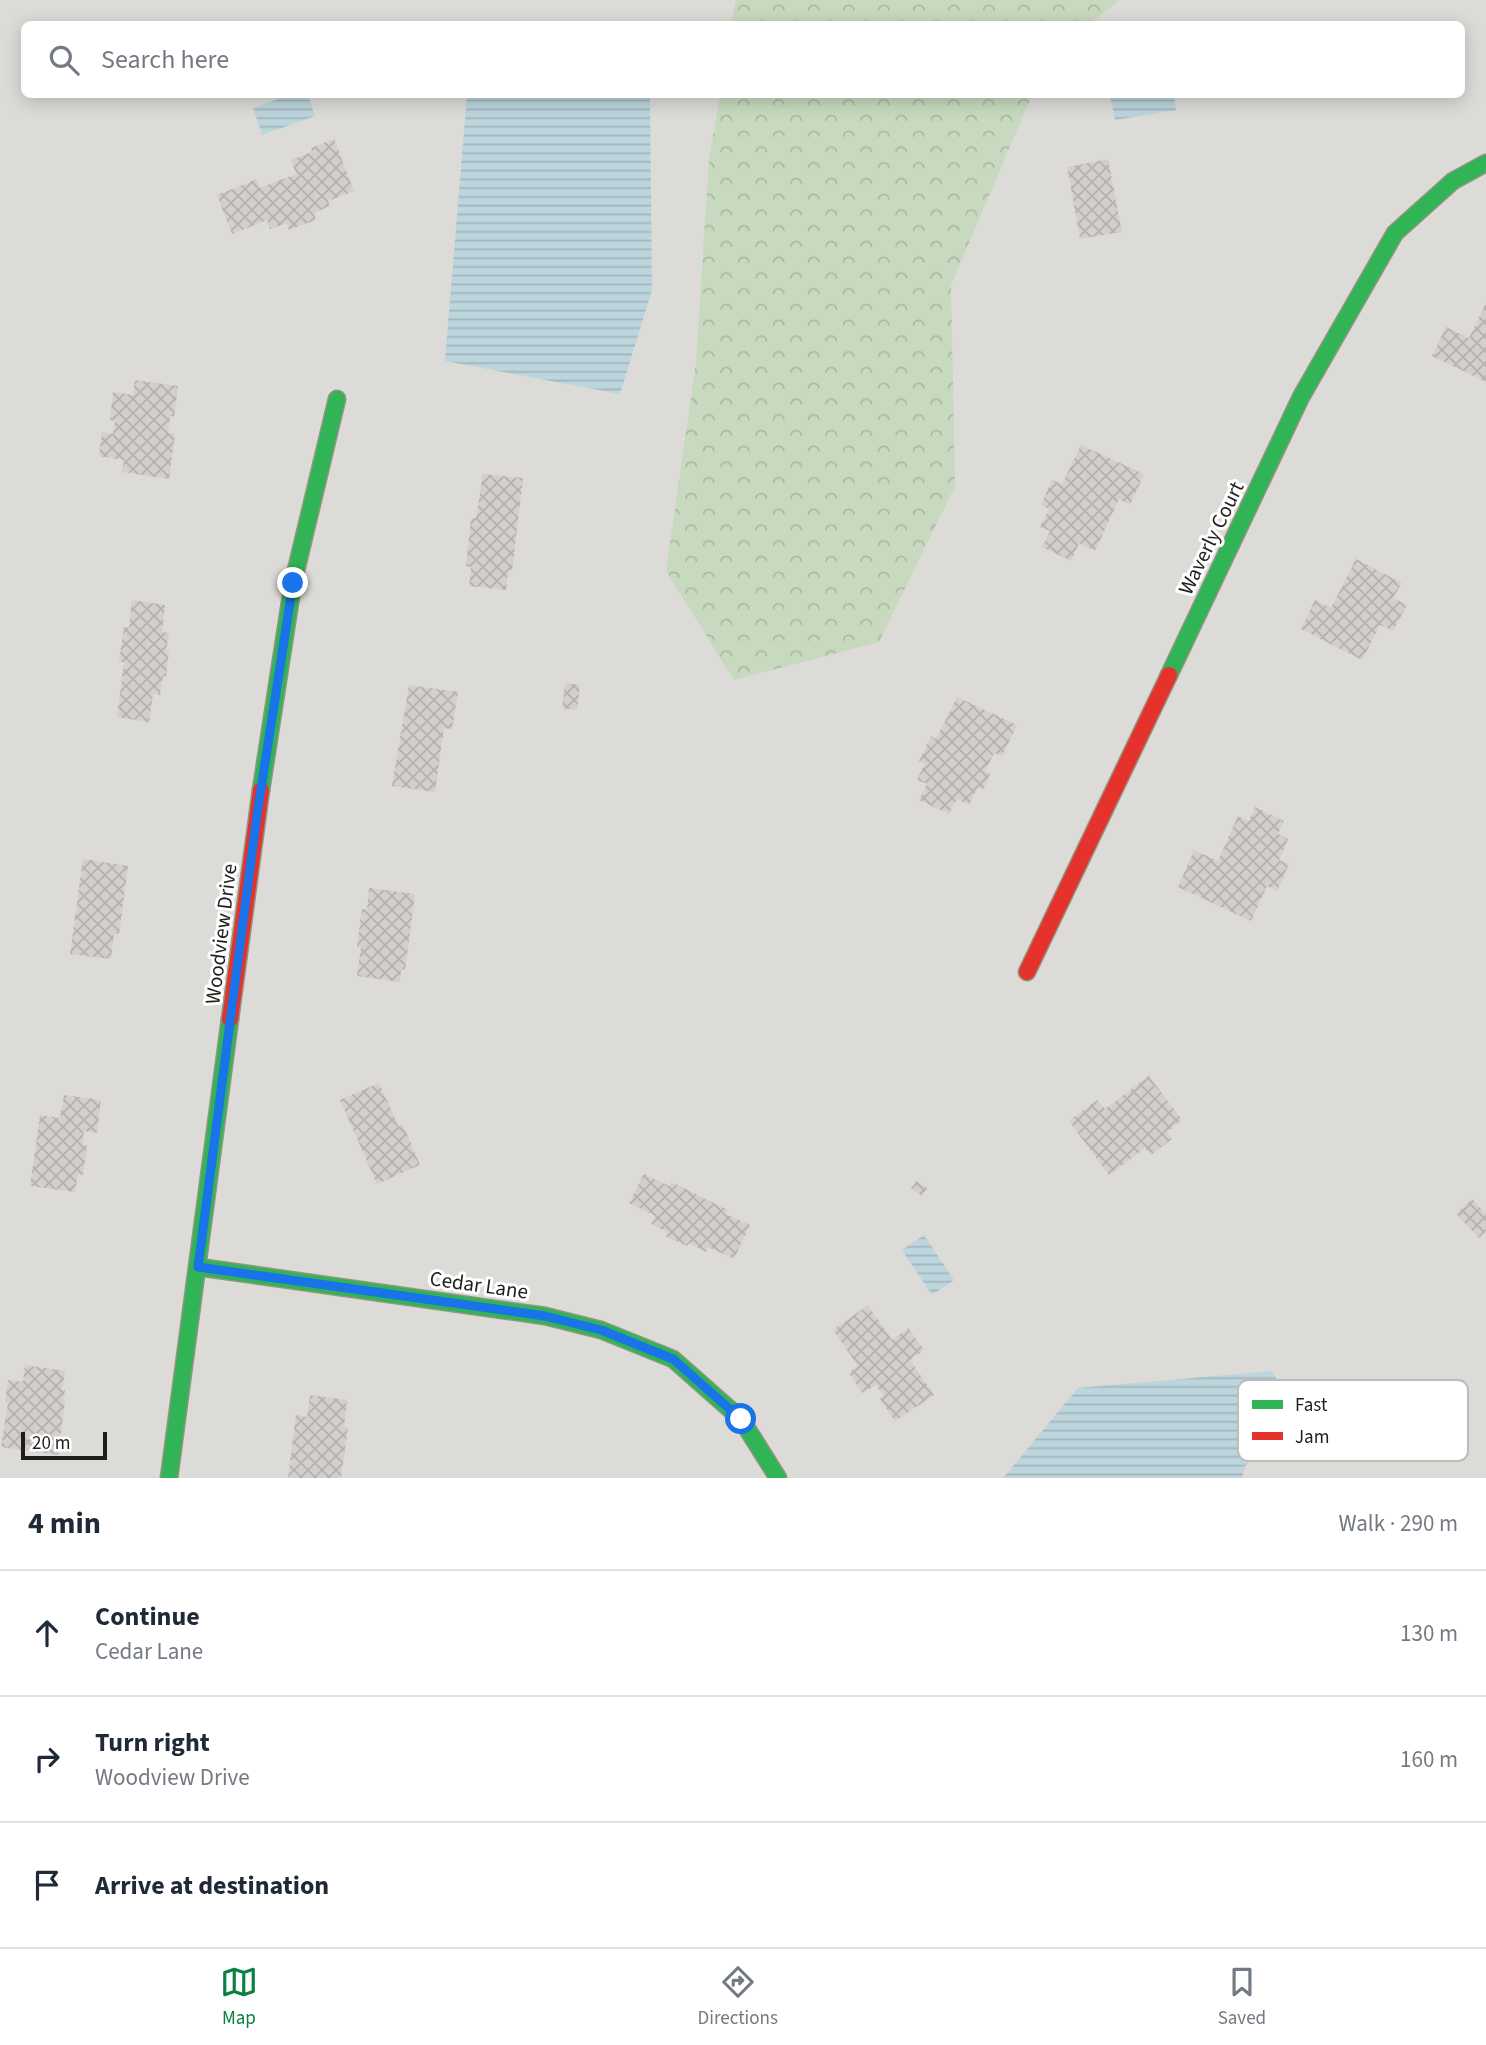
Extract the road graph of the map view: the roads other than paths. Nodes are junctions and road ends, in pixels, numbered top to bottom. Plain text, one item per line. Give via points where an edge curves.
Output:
1 (1486, 163) edge
2 (337, 399) dead end
3 (1027, 972) dead end
4 (198, 1267) junction
5 (169, 1478) edge
6 (778, 1478) edge

1 - 3 street, Waverly Court via 1453,181 1395,233 1328,350 1295,410
2 - 4 street, Woodview Drive via 293,583 257,815
4 - 5 street, Woodview Drive
4 - 6 street, Cedar Lane via 545,1316 601,1330 673,1359 741,1419

